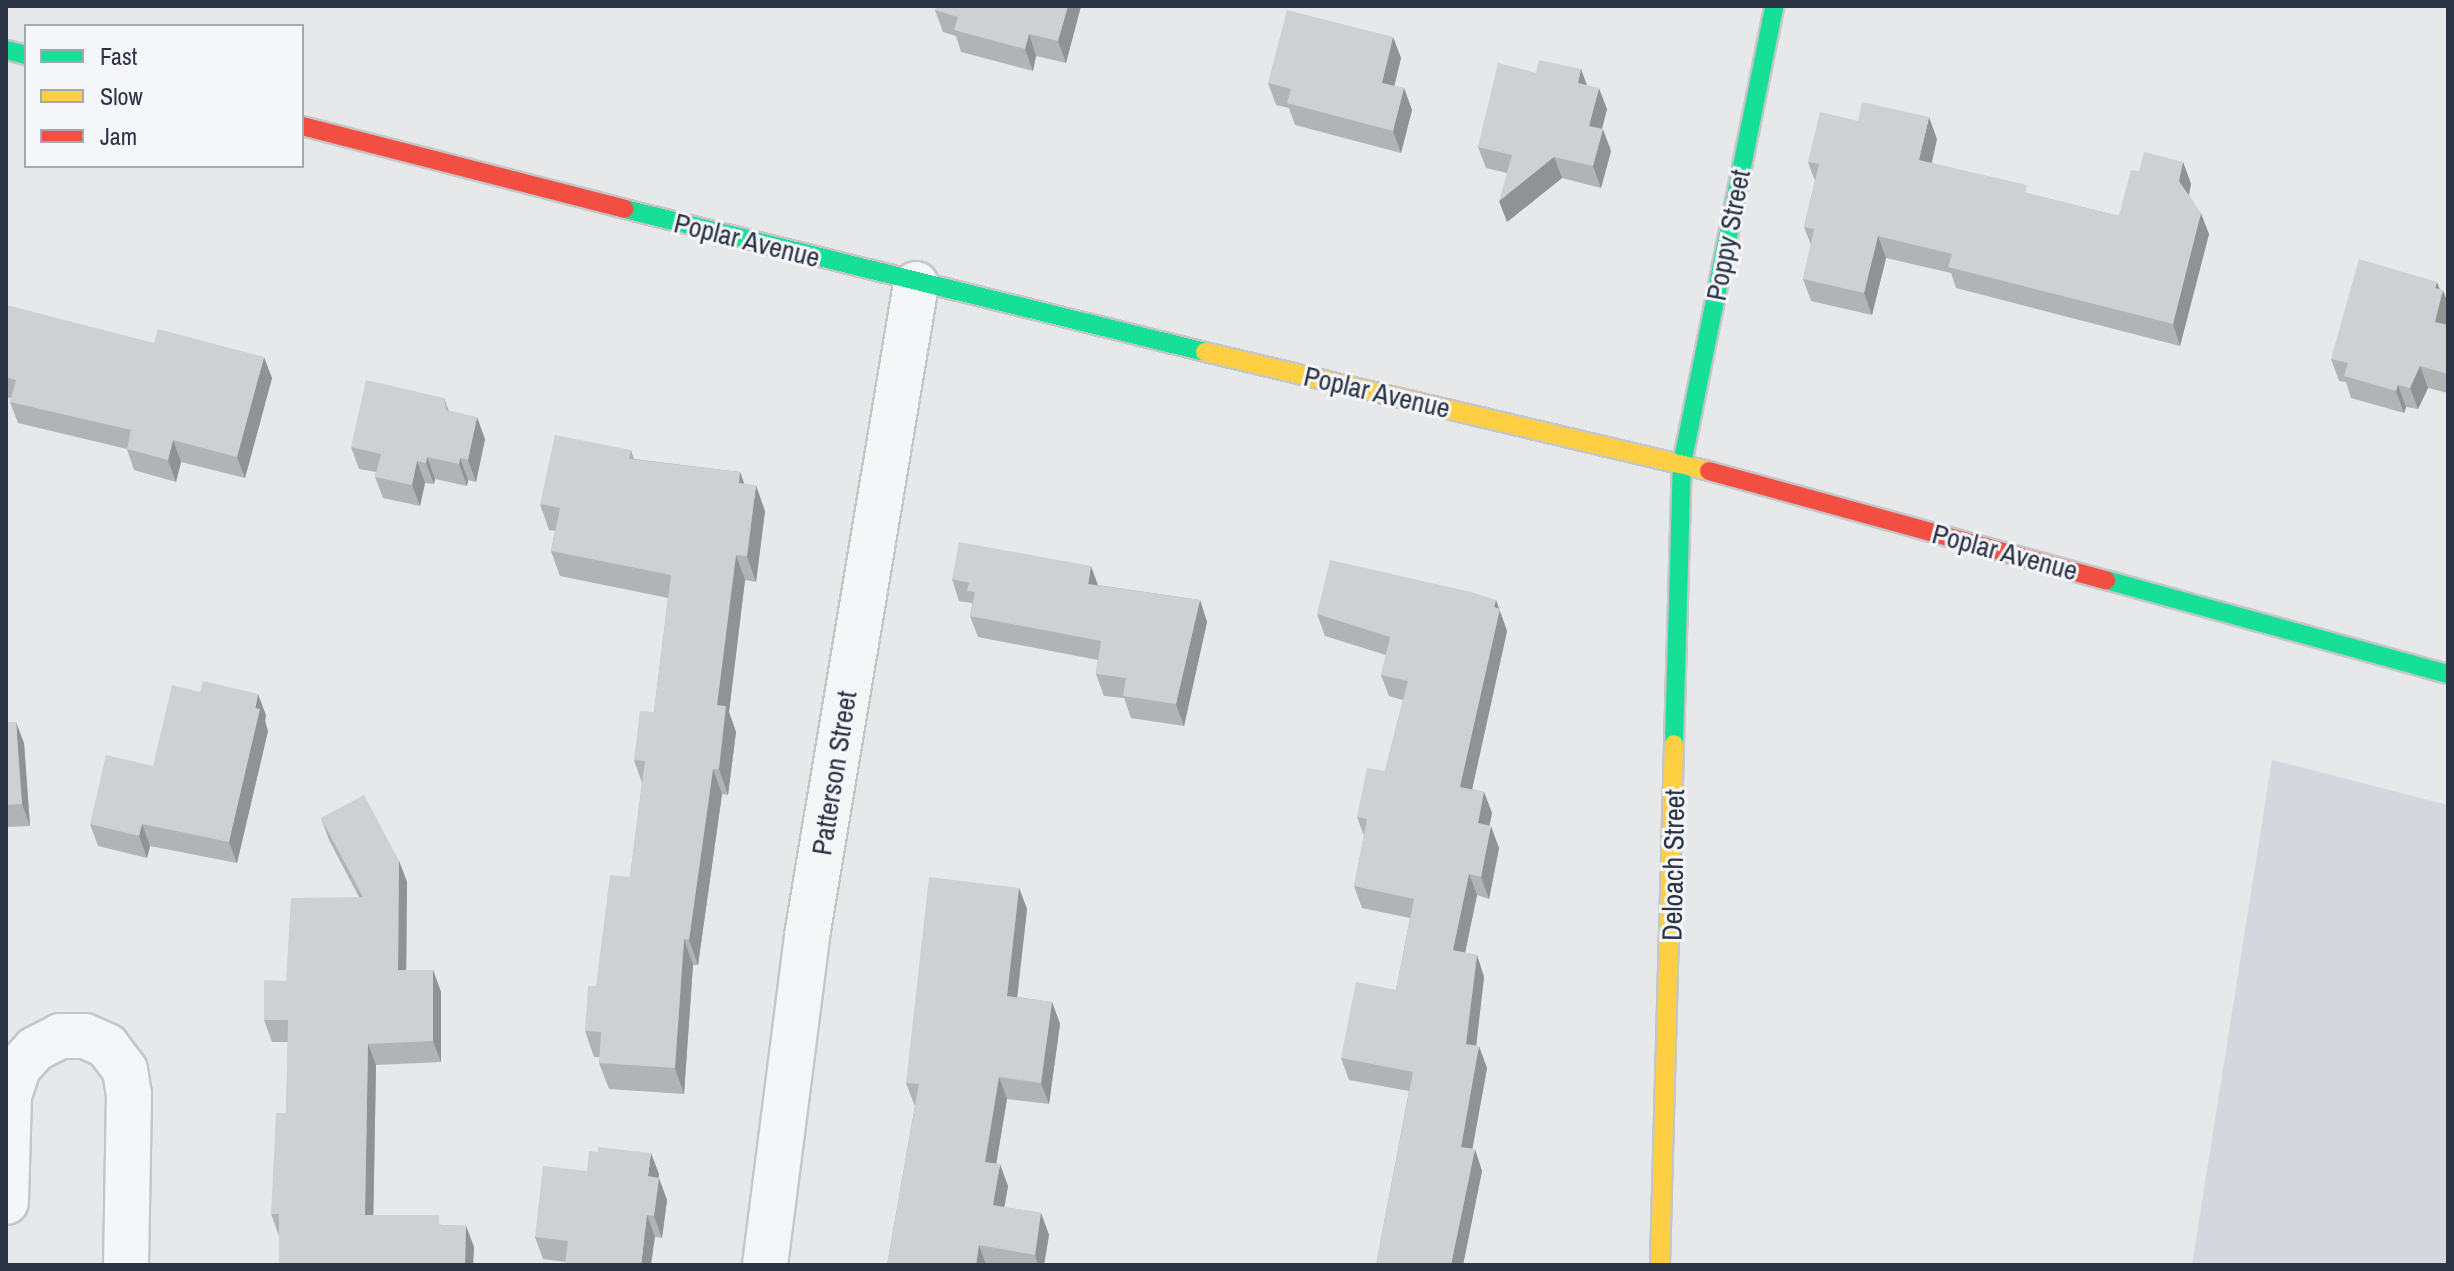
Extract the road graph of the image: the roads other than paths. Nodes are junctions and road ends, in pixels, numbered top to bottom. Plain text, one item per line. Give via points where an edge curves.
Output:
1 (1774, 6) edge
2 (304, 127) edge
3 (916, 284) junction
4 (1682, 464) junction
5 (2448, 674) edge
6 (6, 1202) edge
7 (126, 1265) edge
8 (765, 1265) edge
9 (1660, 1265) edge

1 - 4 main road, Poppy Street
2 - 3 main road, Poplar Avenue
3 - 4 main road, Poplar Avenue
3 - 8 street, Patterson Street via 807,936
4 - 5 main road, Poplar Avenue
4 - 9 main road, Deloach Street
6 - 7 street via 9,1096 18,1068 35,1049 60,1036 85,1036 107,1046 125,1070 129,1094

